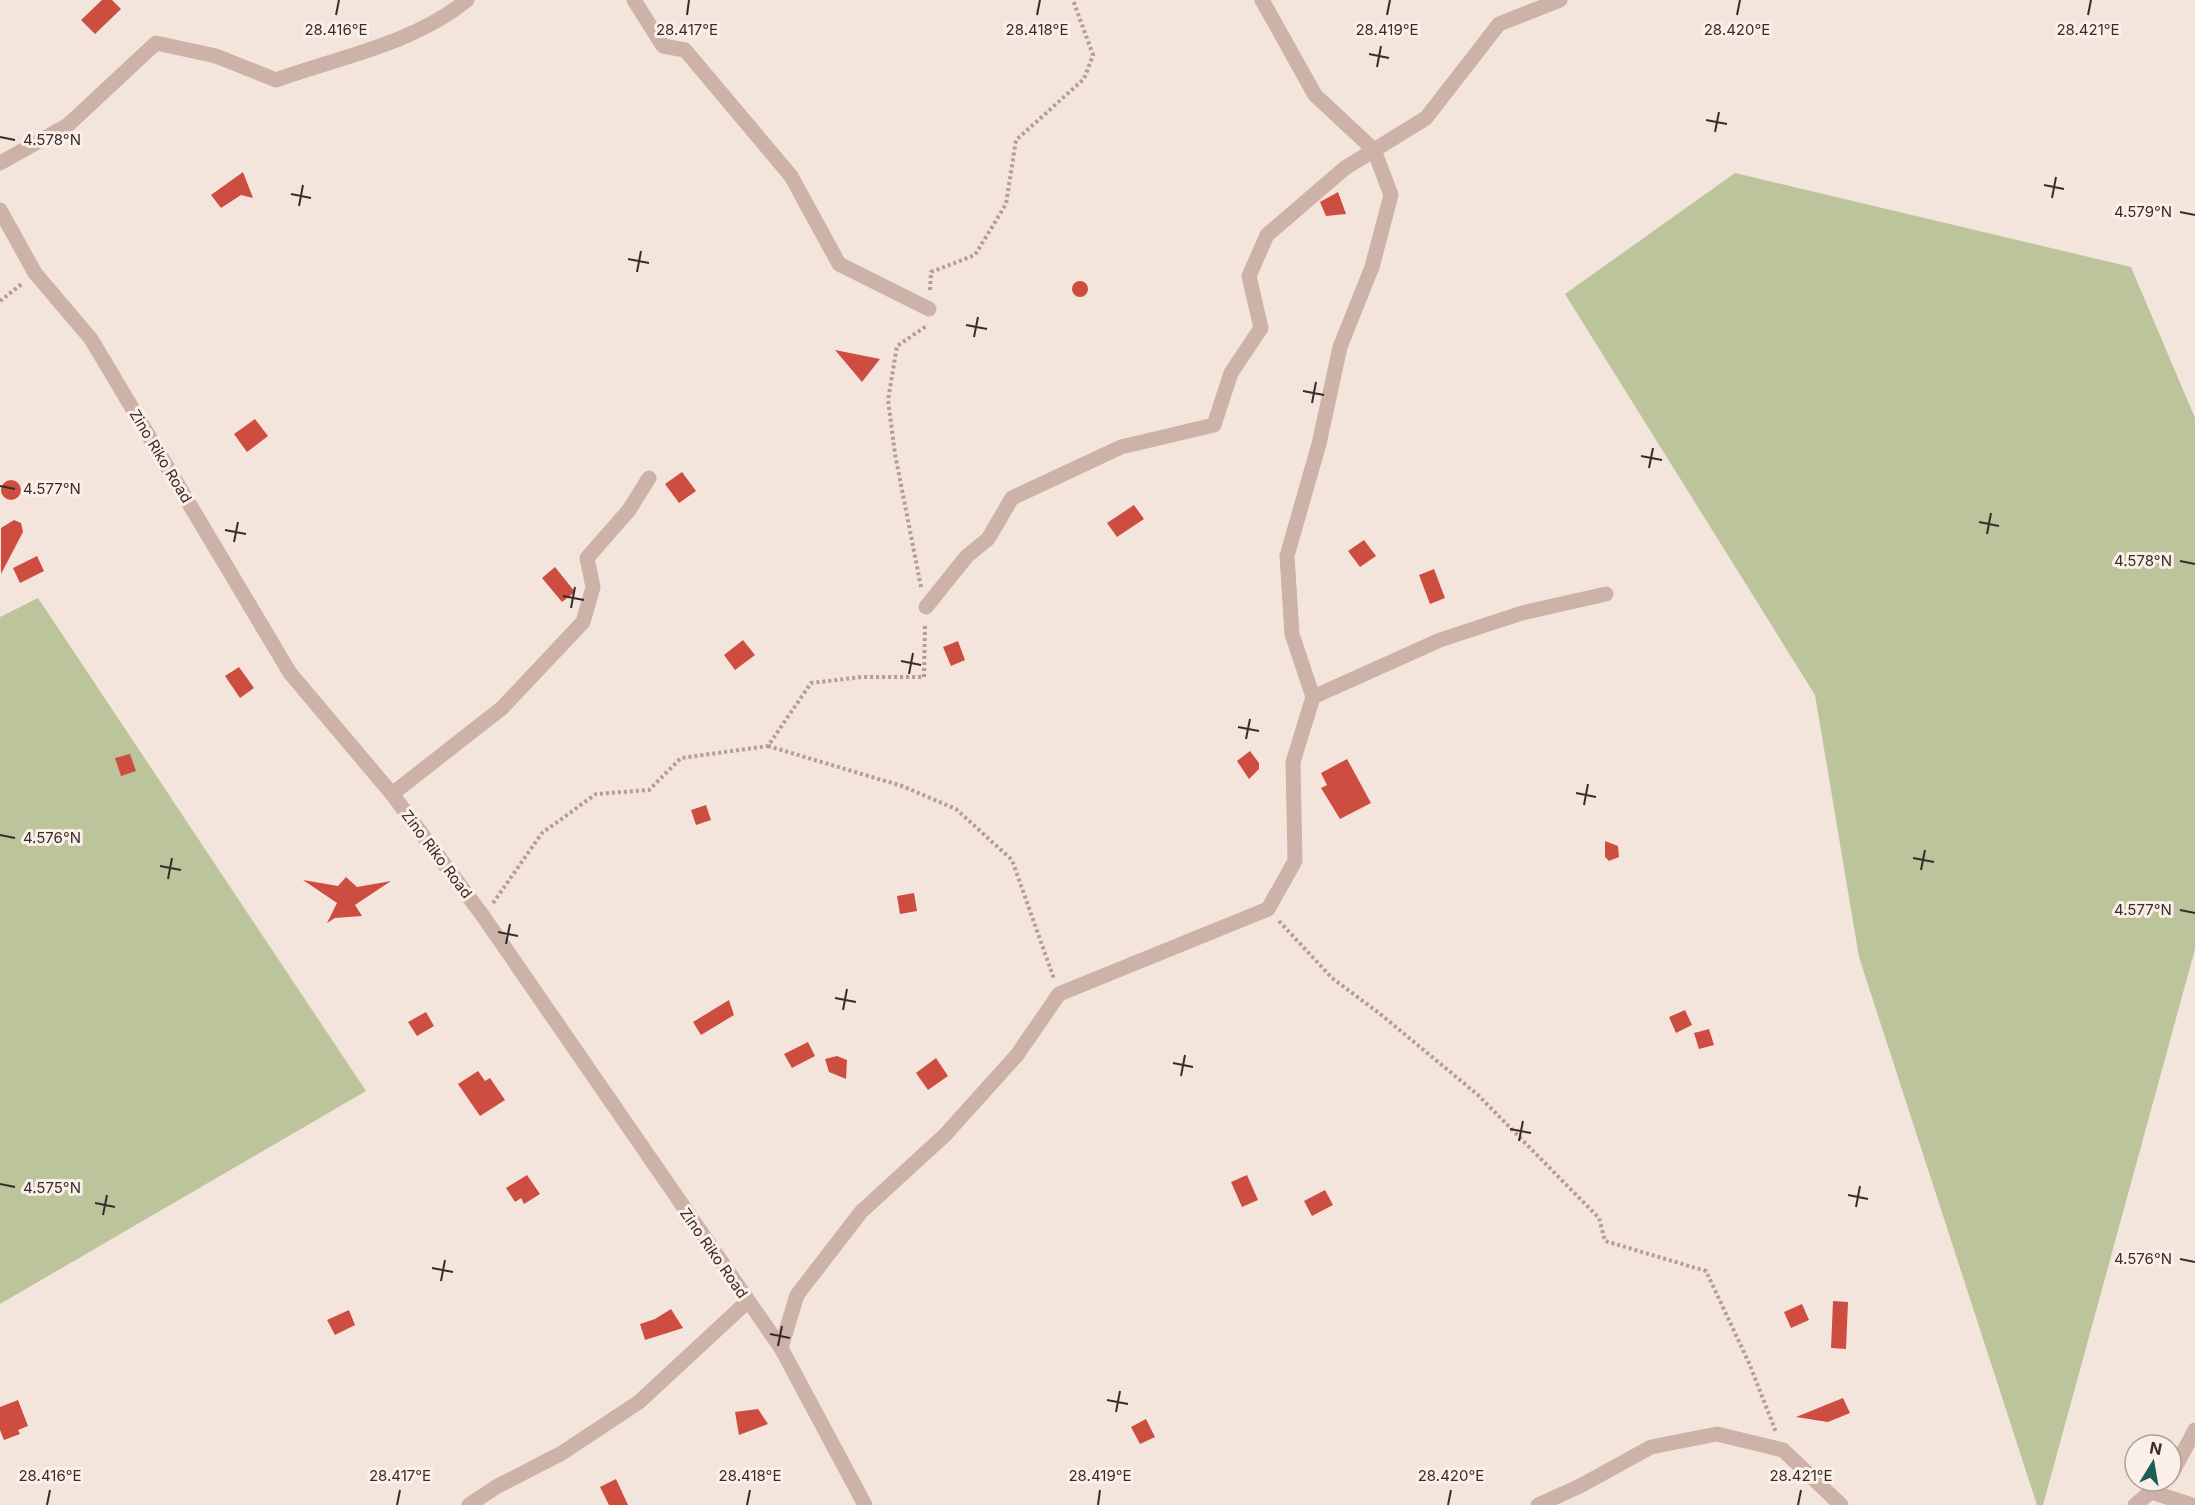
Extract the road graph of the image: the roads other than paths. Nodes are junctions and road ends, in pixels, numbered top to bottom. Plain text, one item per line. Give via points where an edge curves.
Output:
1 (467, 0) edge
2 (634, 0) edge
3 (1262, 0) edge
4 (1560, 0) edge
5 (1374, 150) junction
6 (0, 163) edge
7 (0, 210) edge
8 (929, 309) road end
9 (649, 478) dead end
10 (1606, 594) dead end
11 (926, 607) road end
12 (1313, 697) junction
13 (392, 794) junction
14 (748, 1301) junction
15 (781, 1348) junction
16 (2195, 1430) edge
17 (2183, 1452) edge
18 (2150, 1493) edge
19 (2154, 1493) edge
20 (469, 1505) edge
21 (865, 1505) edge
22 (1538, 1505) edge
23 (1841, 1505) edge
24 (2135, 1505) edge
25 (2192, 1505) edge

1 - 6 street via 447,17 408,35 276,80 216,56 156,43 68,125
2 - 8 street via 663,46 685,50 791,176 840,264
3 - 5 street via 1316,96
4 - 5 street via 1499,24 1426,118
5 - 11 street via 1345,168 1267,235 1249,276 1261,328 1231,373 1214,424 1121,447 1012,498 988,539 967,555
5 - 12 street via 1391,195 1372,267 1340,347 1319,444 1287,556 1292,634
7 - 13 street, Zino Riko Road via 35,273 91,339 290,673
9 - 13 street via 629,510 587,558 593,587 583,621 502,708
10 - 12 street via 1440,639
12 - 15 street via 1293,762 1295,861 1268,909 1059,994 1017,1055 945,1135 861,1212 797,1295
13 - 14 street, Zino Riko Road via 483,916
14 - 15 street, Zino Riko Road
14 - 20 street via 639,1402 562,1453
15 - 21 street, Zino Riko Road
16 - 17 street
18 - 24 street
19 - 25 street
22 - 23 street via 1651,1447 1717,1434 1784,1450

